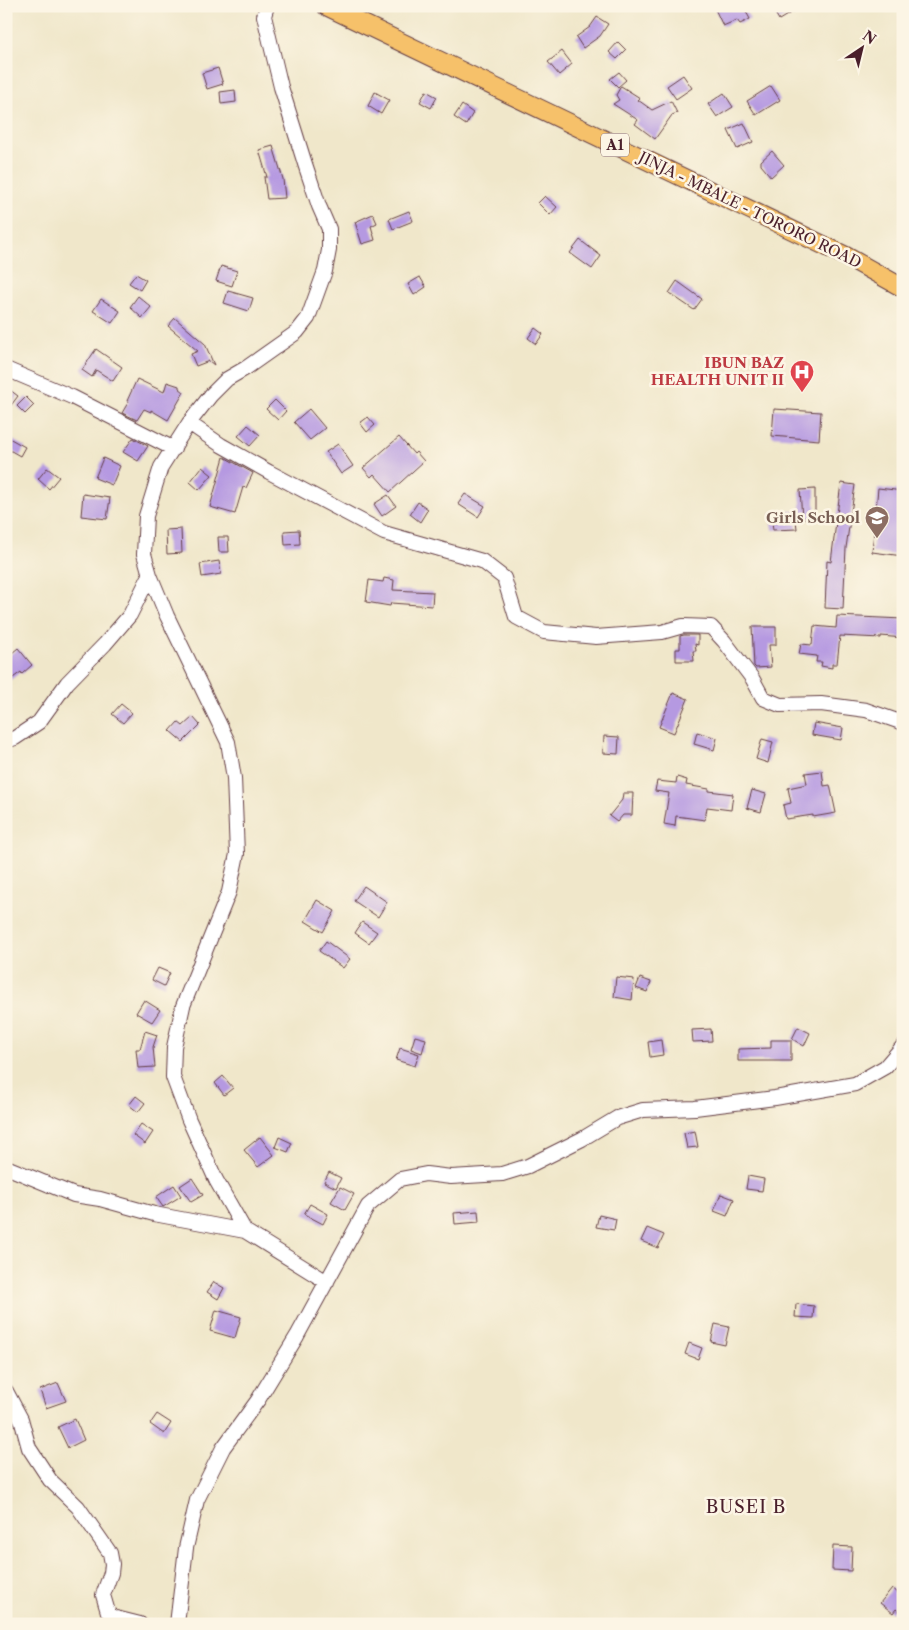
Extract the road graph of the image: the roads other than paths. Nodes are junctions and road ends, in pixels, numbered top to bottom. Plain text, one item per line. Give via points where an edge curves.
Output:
1 (267, 6) edge
2 (326, 6) edge
3 (903, 288) edge
4 (6, 369) edge
5 (189, 422) junction
6 (174, 448) junction
7 (150, 574) junction
8 (903, 723) edge
9 (6, 741) edge
10 (903, 1046) edge
11 (6, 1167) edge
12 (245, 1231) junction
13 (326, 1282) junction
14 (6, 1391) edge
15 (140, 1624) edge
16 (177, 1624) edge

1 - 5 street via 264,16 281,87 304,164 329,230 325,271 308,318 297,332 227,380
2 - 3 main road, JINJA - MBALE - TORORO ROAD / A1 via 844,254
4 - 6 street via 72,397
5 - 6 street
5 - 8 street via 221,445 384,533 482,561 504,578 516,617 544,632 596,637 662,632 683,626 711,627 752,678 763,698 780,705 821,704 866,710
6 - 7 street via 161,467 146,516 144,554
7 - 9 street via 130,615 67,683 39,722
7 - 12 street via 228,742 234,778 237,854 229,892 183,1006 174,1047 173,1077 216,1180
10 - 13 street via 885,1067 855,1084 695,1108 642,1110 617,1118 528,1166 502,1174 451,1177 426,1174 400,1179 368,1206
11 - 12 street via 74,1195
12 - 13 street
13 - 16 street via 258,1400 223,1448 197,1500 186,1548
14 - 15 street via 21,1419 29,1448 50,1480 78,1507 110,1553 111,1573 103,1595 108,1612 112,1617

